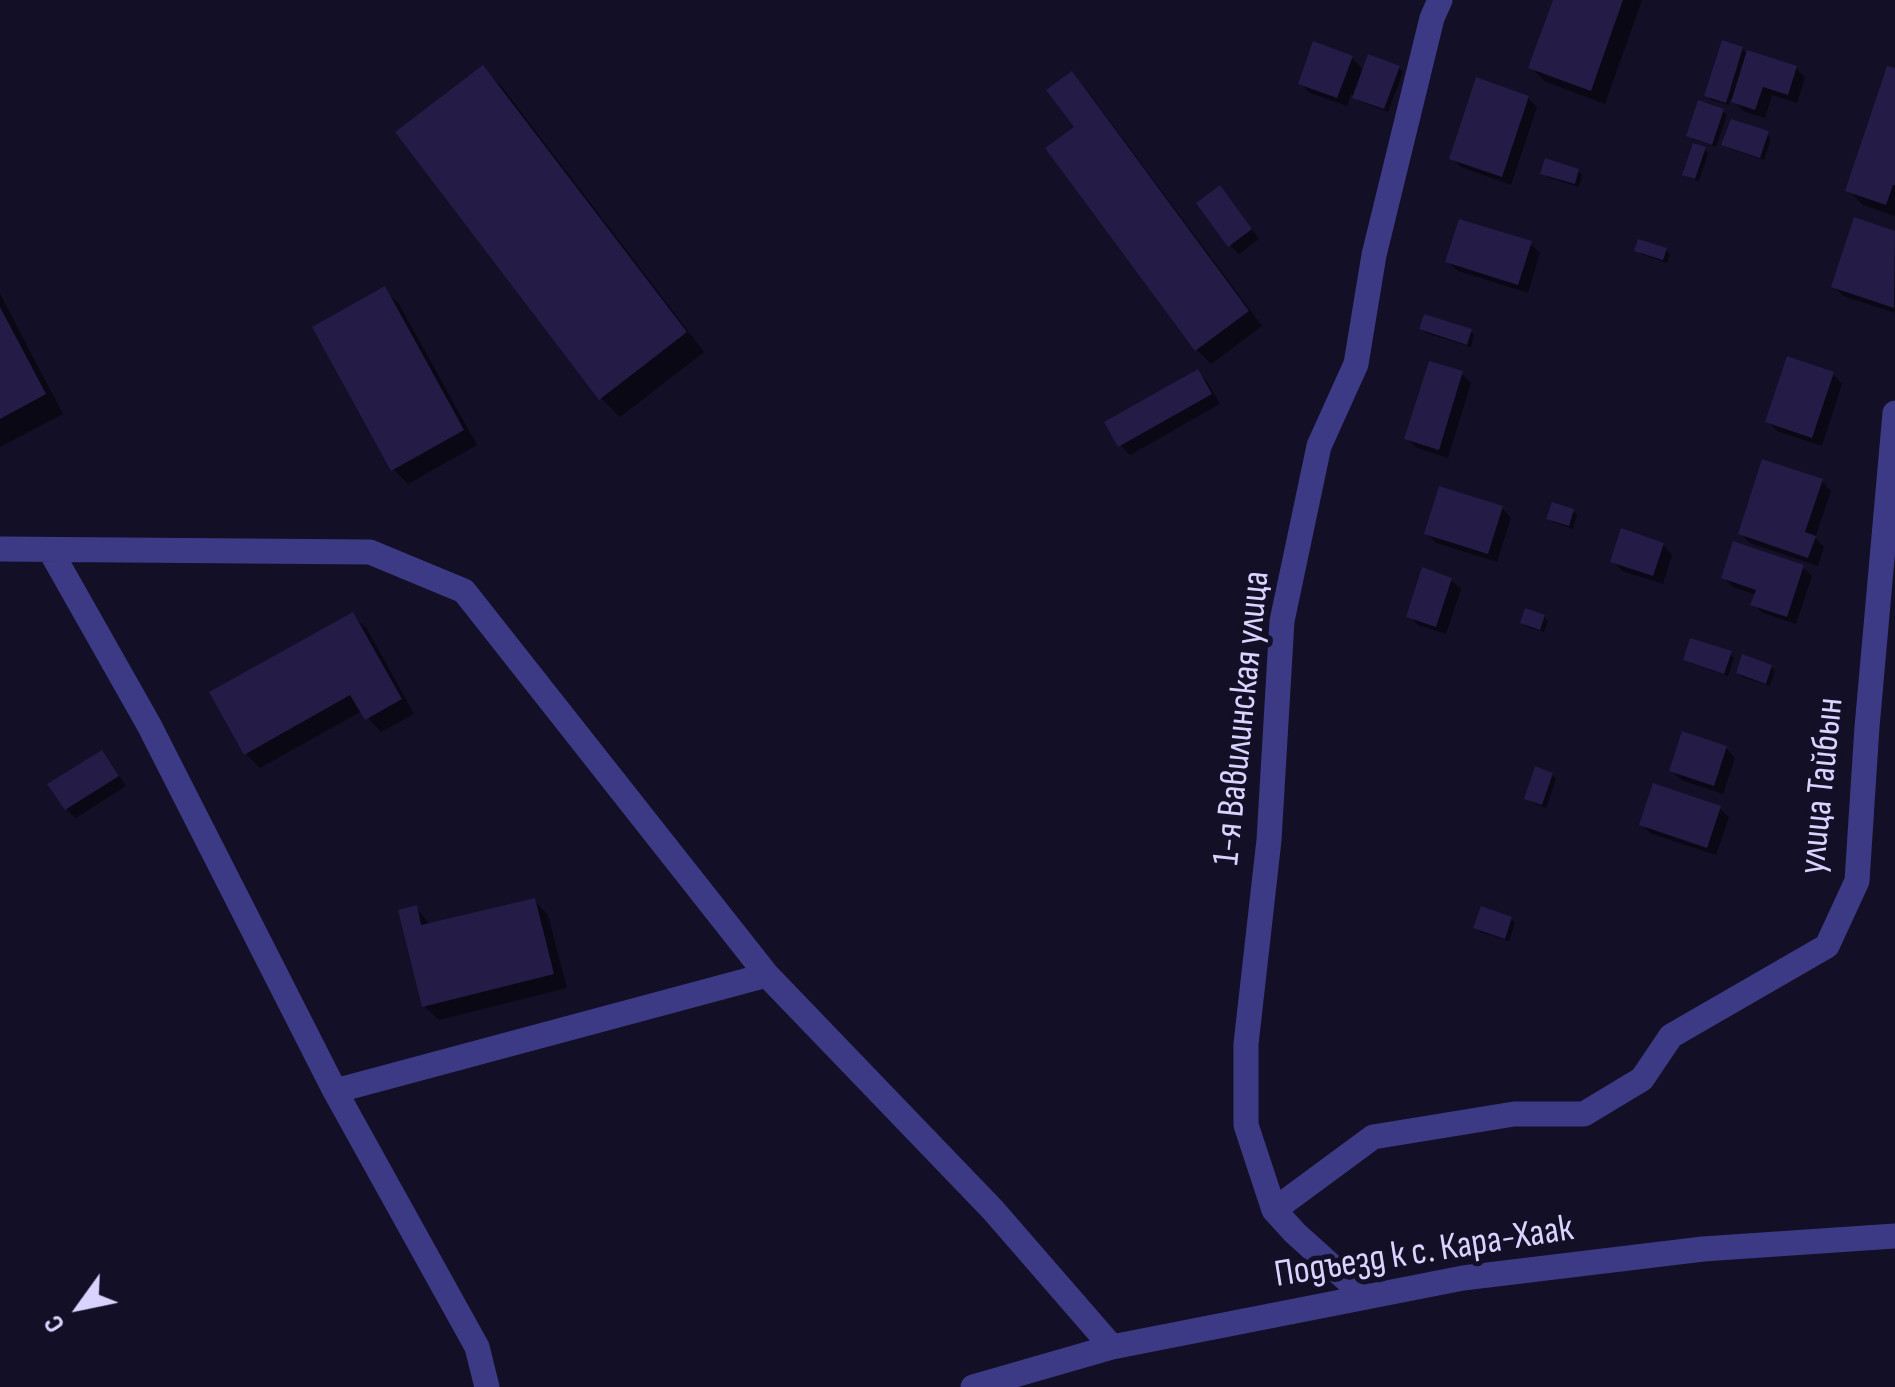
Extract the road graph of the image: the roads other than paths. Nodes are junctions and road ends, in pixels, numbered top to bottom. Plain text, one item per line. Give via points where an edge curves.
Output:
1 (1440, 0) edge
2 (1895, 413) edge
3 (0, 550) edge
4 (50, 550) junction
5 (766, 975) junction
6 (335, 1091) junction
7 (1274, 1210) junction
8 (1895, 1236) edge
9 (1366, 1297) junction
10 (1112, 1348) junction
11 (487, 1387) edge
12 (973, 1387) edge

1 - 7 street, 1-я Вавилинская улица via 1374,255 1356,364 1320,446 1282,621 1246,1060 1246,1125
2 - 7 street, улица Тайбын via 1857,881 1827,946 1671,1036 1642,1079 1584,1114 1514,1114 1373,1137
3 - 4 street
4 - 5 street via 370,552 464,591
4 - 6 street via 149,725
5 - 6 street
5 - 10 street via 993,1210
6 - 11 street via 477,1347
7 - 9 street, 1-я Вавилинская улица
8 - 9 street, Подъезд к с. Кара-Хаак via 1703,1249
9 - 10 street, Подъезд к с. Кара-Хаак
10 - 12 street, Подъезд к с. Кара-Хаак

